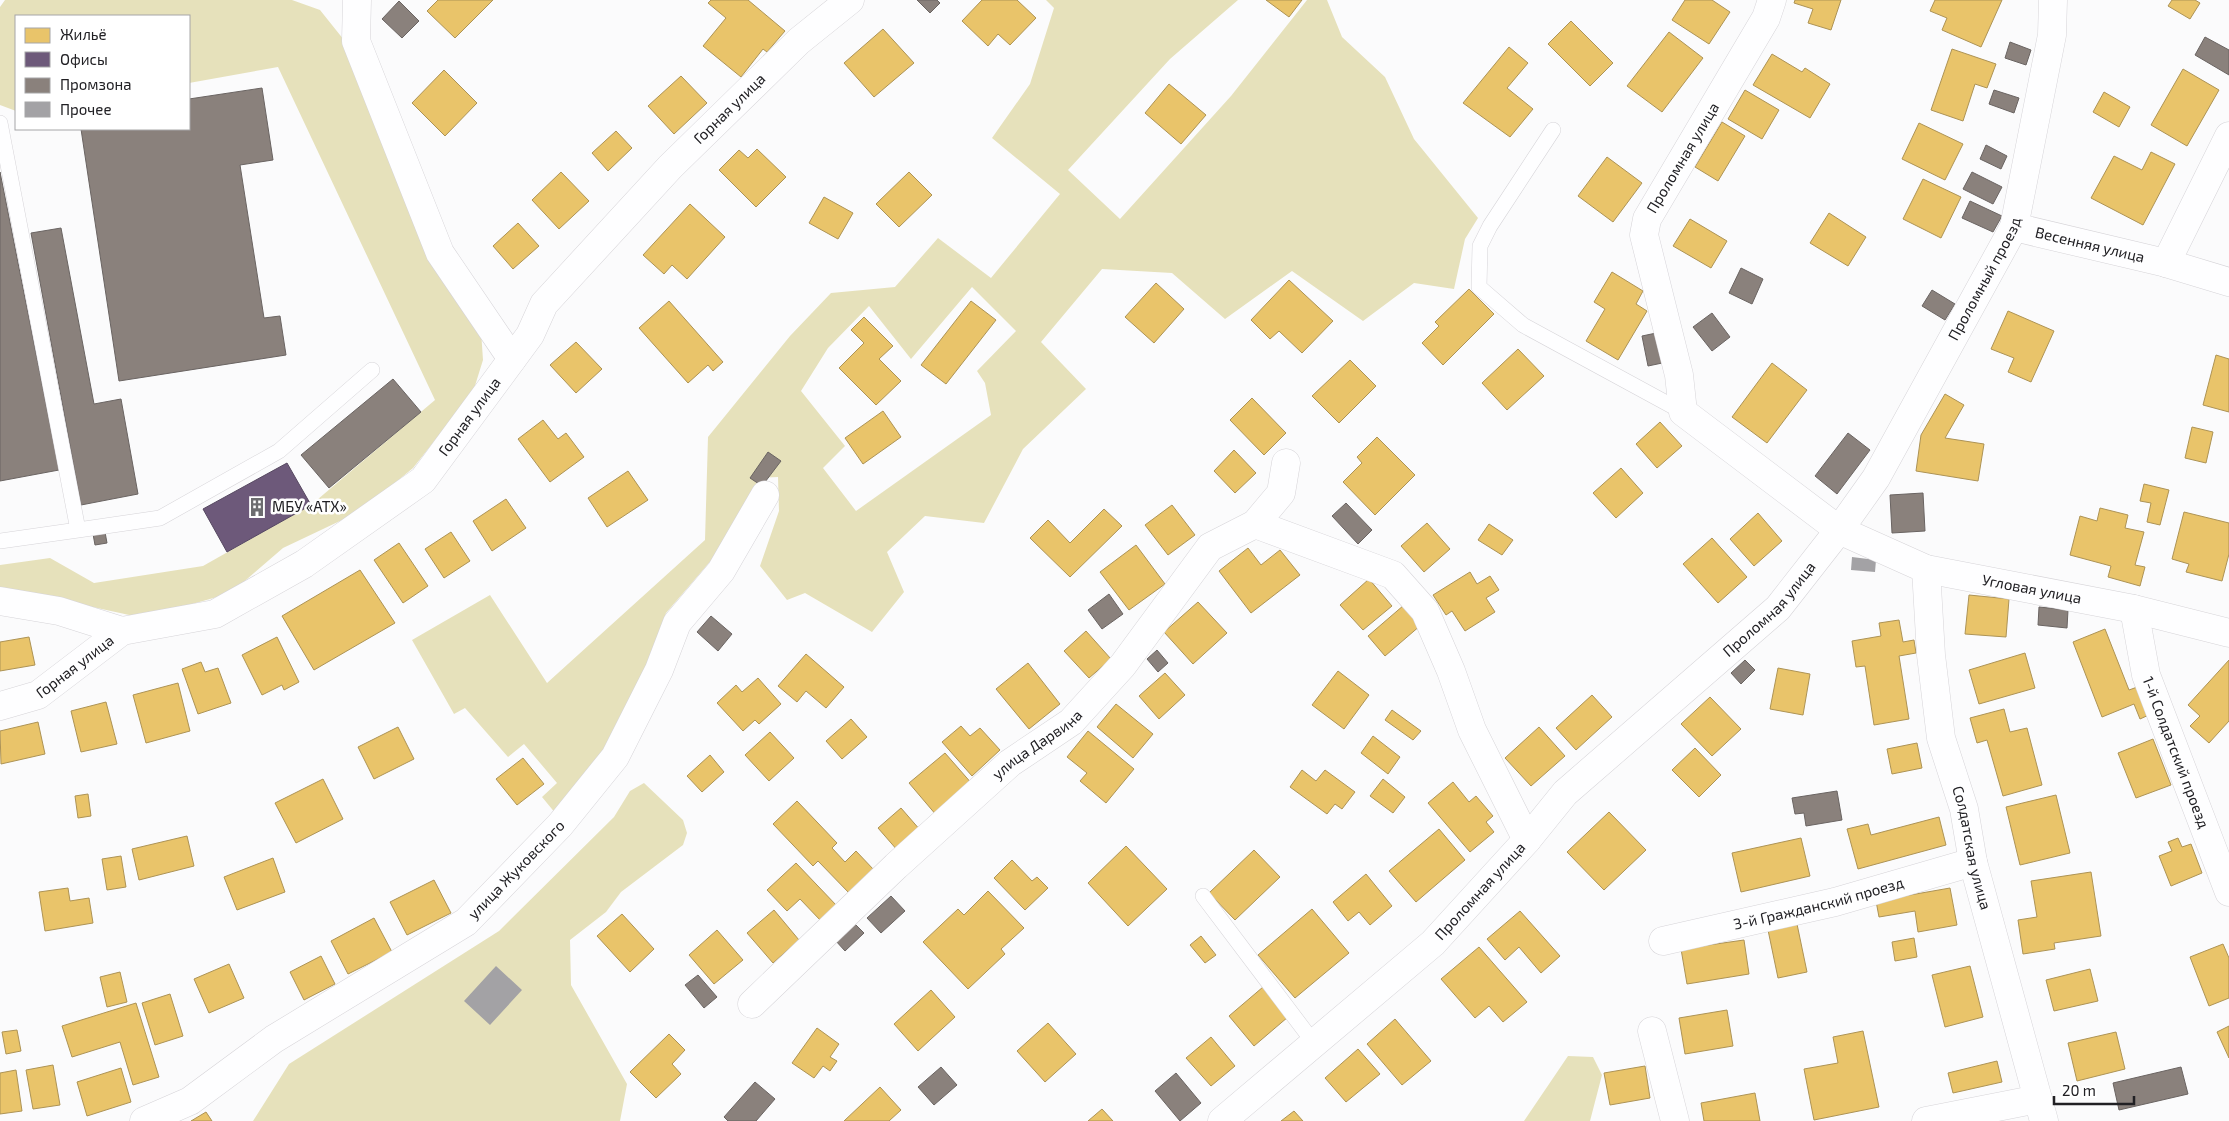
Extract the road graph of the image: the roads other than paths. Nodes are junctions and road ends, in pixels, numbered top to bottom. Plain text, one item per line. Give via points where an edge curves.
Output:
1 (357, 0) edge
2 (850, 0) edge
3 (1772, 0) edge
4 (2052, 0) edge
5 (0, 123) edge
6 (1553, 130) dead end
7 (2229, 136) edge
8 (2014, 227) junction
9 (2166, 263) junction
10 (2229, 282) edge
11 (512, 358) junction
12 (372, 370) dead end
13 (1683, 412) junction
14 (1286, 463) dead end
15 (765, 495) dead end
16 (1255, 524) junction
17 (78, 530) junction
18 (1839, 530) junction
19 (0, 541) edge
20 (1926, 569) junction
21 (0, 601) edge
22 (2134, 609) junction
23 (122, 631) junction
24 (2229, 633) edge
25 (0, 706) edge
26 (1527, 840) junction
27 (1973, 862) junction
28 (2229, 892) edge
29 (1203, 896) dead end
30 (1663, 941) dead end
31 (752, 1004) dead end
32 (1652, 1031) dead end
33 (1314, 1044) junction
34 (2041, 1110) edge
35 (144, 1121) edge
36 (1222, 1121) edge
37 (1675, 1121) edge
38 (1926, 1121) edge

1 - 11 street via 356,40 440,252
2 - 11 street, Горная улица via 799,41 670,167 544,304 530,334
3 - 13 street, Проломная улица via 1766,18 1647,219 1644,236 1679,376
4 - 8 street, Проломный проезд via 2052,36
5 - 17 lane
6 - 13 lane via 1480,246 1479,287 1523,325
7 - 9 street, Весенняя улица
8 - 9 street, Весенняя улица
8 - 18 street, Проломный проезд via 1876,478
9 - 10 street, Весенняя улица
11 - 23 street, Горная улица via 423,480 304,564 215,614
12 - 17 lane via 279,451 160,518
13 - 18 street
14 - 16 street, улица Дарвина via 1281,492
15 - 35 street, улица Жуковского via 721,571 677,623 659,670 615,758 560,825 466,922 274,1039 190,1101
16 - 26 street via 1393,575 1425,611 1451,670 1472,730
16 - 31 street, улица Дарвина via 1210,546 1123,665 1072,722 1010,763 896,866
17 - 19 lane
18 - 20 street, Угловая улица
18 - 26 street, Проломная улица via 1778,608 1565,793
20 - 22 street, Угловая улица
20 - 27 street, Солдатская улица via 1941,738 1964,809
21 - 23 street via 59,611
22 - 24 street, Угловая улица
22 - 28 street, 1-й Солдатский проезд via 2146,675
23 - 25 street, Горная улица via 38,695
26 - 33 street, Проломная улица via 1433,943
27 - 30 street, 3-й Гражданский проезд via 1836,902
27 - 34 street, Солдатская улица
29 - 33 lane
32 - 37 street
33 - 36 street, Проломная улица
34 - 38 street

